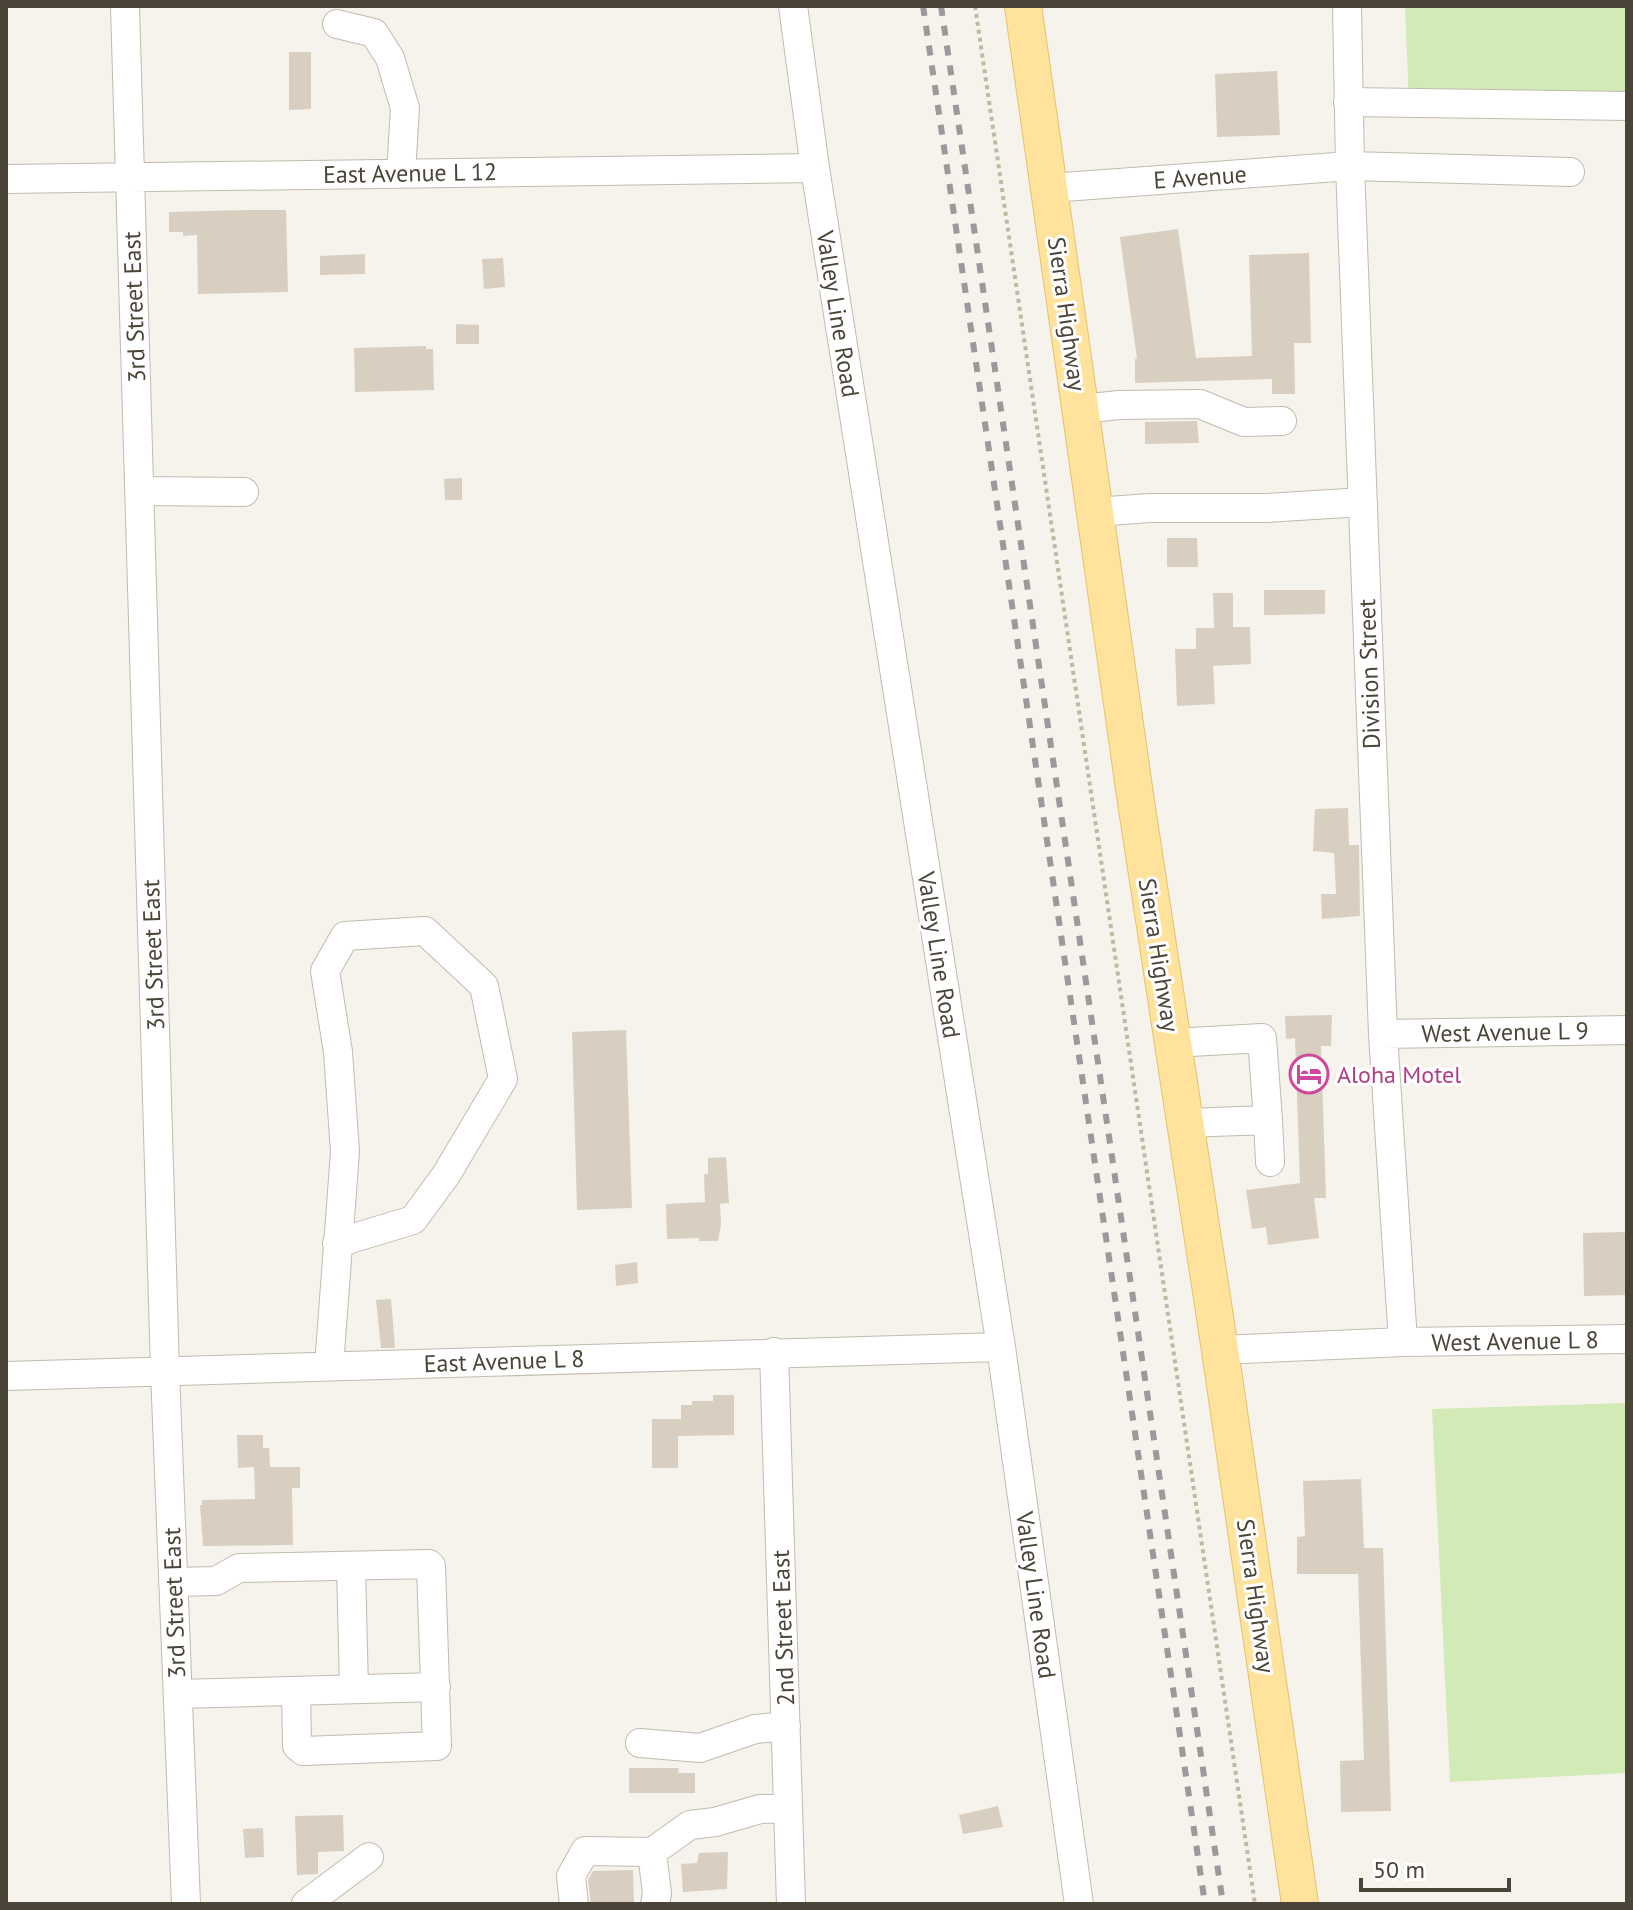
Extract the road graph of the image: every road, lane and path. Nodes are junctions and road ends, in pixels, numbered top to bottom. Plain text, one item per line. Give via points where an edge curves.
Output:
1 (125, 6) edge
2 (793, 6) edge
3 (975, 6) edge
4 (1023, 6) edge
5 (1347, 6) edge
6 (337, 24) dead end
7 (1348, 102) junction
8 (1627, 106) edge
9 (1350, 166) junction
10 (815, 168) junction
11 (1570, 172) dead end
12 (401, 173) junction
13 (130, 177) junction
14 (6, 179) edge
15 (1050, 188) junction
16 (1081, 409) junction
17 (1282, 421) dead end
18 (139, 491) junction
19 (244, 492) dead end
20 (1363, 502) junction
21 (1095, 512) junction
22 (1627, 1030) edge
23 (1383, 1034) junction
24 (1173, 1043) junction
25 (1268, 1120) junction
26 (1185, 1123) junction
27 (1270, 1162) dead end
28 (337, 1243) junction
29 (1627, 1339) edge
30 (1403, 1342) junction
31 (1001, 1347) junction
32 (1220, 1350) junction
33 (774, 1352) junction
34 (329, 1366) junction
35 (165, 1371) junction
36 (6, 1376) edge
37 (351, 1566) junction
38 (173, 1582) junction
39 (436, 1687) junction
40 (354, 1689) junction
41 (296, 1691) junction
42 (178, 1694) junction
43 (786, 1726) junction
44 (640, 1743) dead end
45 (788, 1808) junction
46 (652, 1852) junction
47 (369, 1857) dead end
48 (186, 1904) edge
49 (306, 1904) edge
50 (574, 1904) edge
51 (655, 1904) edge
52 (791, 1904) edge
53 (1079, 1904) edge
54 (1255, 1904) edge
55 (1300, 1904) edge

1 - 13 street, 3rd Street East
2 - 10 street, Valley Line Road
3 - 54 path
4 - 15 main road, Sierra Highway
5 - 7 street, Division Street
6 - 12 street via 374,33 390,58 405,108
7 - 8 street
7 - 9 street, Division Street
9 - 11 street, E Avenue
9 - 15 street, E Avenue
9 - 20 street, Division Street
10 - 12 street, East Avenue L 12
10 - 31 street, Valley Line Road
12 - 13 street, East Avenue L 12
13 - 14 street, East Avenue L 12
13 - 18 street, 3rd Street East
15 - 16 main road, Sierra Highway
16 - 17 street via 1200,404 1244,422
16 - 21 main road, Sierra Highway
18 - 19 street
18 - 35 street, 3rd Street East
20 - 21 street
20 - 23 street, Division Street
21 - 24 main road, Sierra Highway
22 - 23 street, West Avenue L 9
23 - 30 street, Division Street
24 - 25 street via 1262,1038
24 - 26 main road, Sierra Highway
25 - 26 street
25 - 27 street
26 - 32 main road, Sierra Highway
28 - 28 street via 345,1152 338,1052 325,971 345,936 425,931 484,986 503,1079 413,1220
28 - 34 street
29 - 30 street, West Avenue L 8
30 - 32 street
31 - 33 street, East Avenue L 8
31 - 53 street, Valley Line Road
32 - 55 main road, Sierra Highway
33 - 34 street, East Avenue L 8
33 - 43 street, 2nd Street East
34 - 35 street, East Avenue L 8
35 - 36 street, East Avenue L 8
35 - 38 street, 3rd Street East
37 - 38 street via 239,1568 216,1581
37 - 39 street via 431,1566
37 - 40 street
38 - 42 street, 3rd Street East
39 - 40 street
39 - 41 street via 434,1747 303,1751 297,1746
40 - 41 street
41 - 42 street
42 - 48 street, 3rd Street East
43 - 44 street via 755,1729 700,1748
43 - 45 street, 2nd Street East
45 - 46 street via 690,1825
45 - 52 street, 2nd Street East
46 - 50 street via 585,1851 571,1876
46 - 51 street
47 - 49 street

